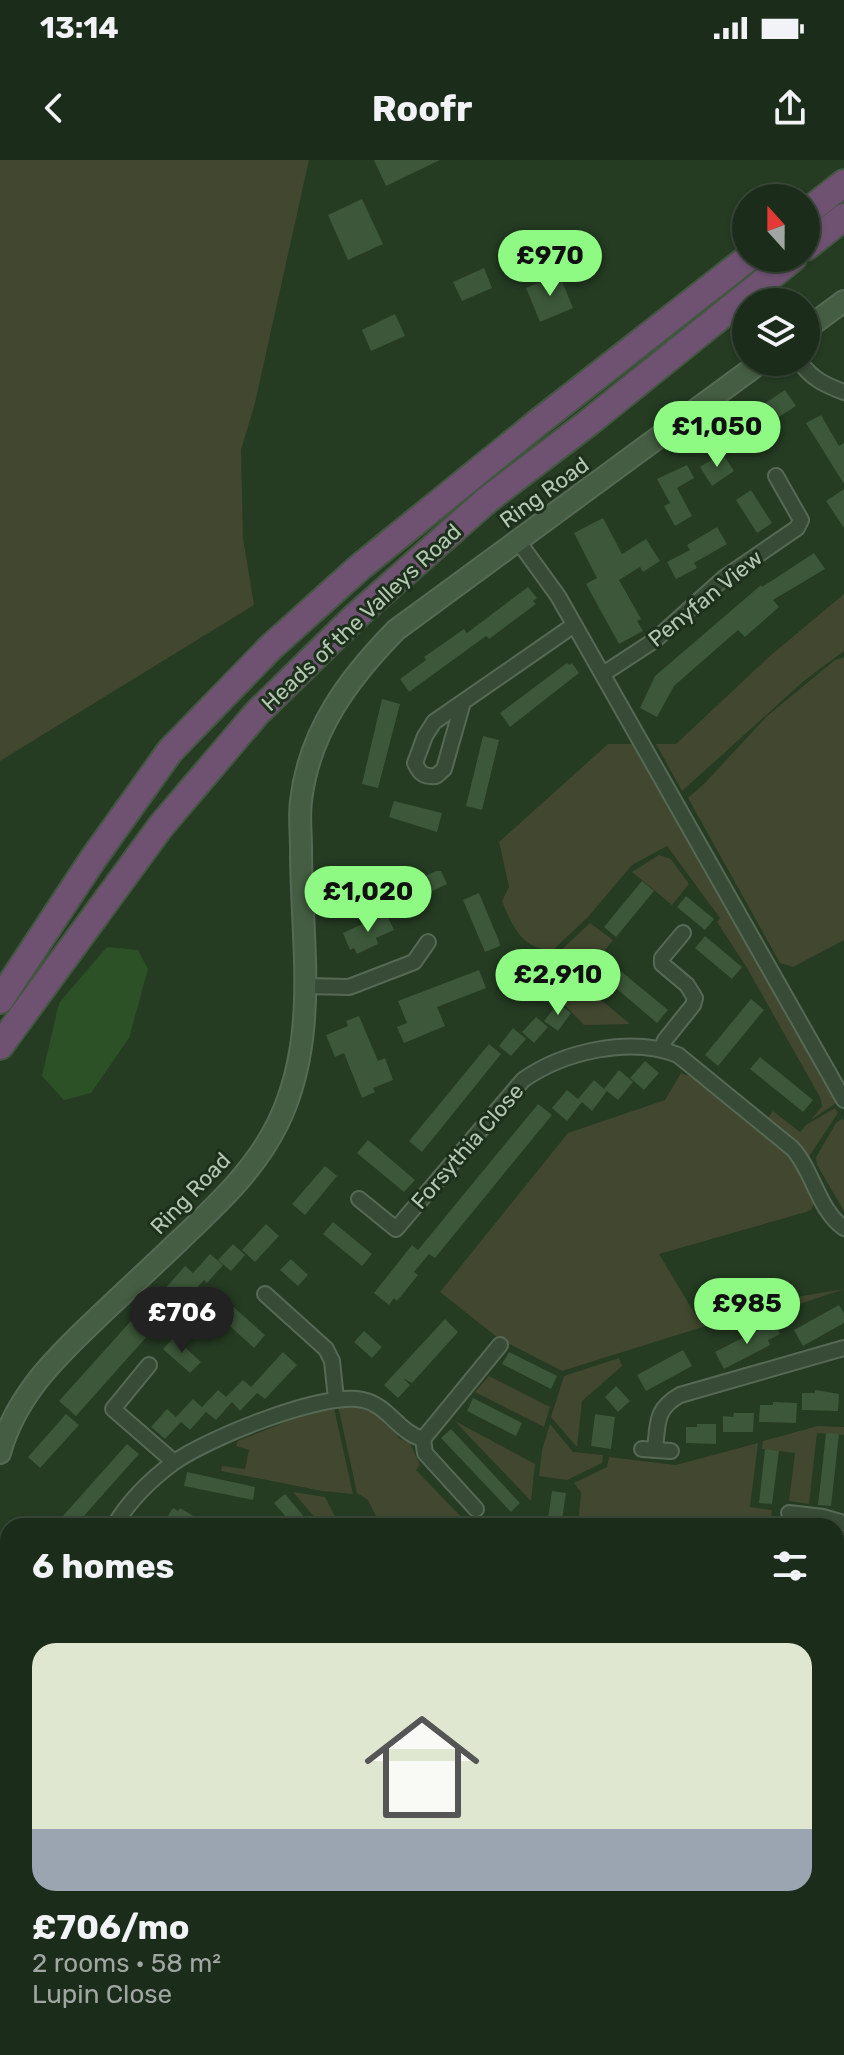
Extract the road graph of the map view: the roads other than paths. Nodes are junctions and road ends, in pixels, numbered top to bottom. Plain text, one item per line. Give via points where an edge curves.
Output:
1 (840, 184) edge
2 (820, 201) edge
3 (844, 217) edge
4 (820, 236) edge
5 (732, 271) edge
6 (775, 272) edge
7 (844, 301) edge
8 (820, 319) edge
9 (742, 376) edge
10 (811, 376) edge
11 (844, 392) edge
12 (776, 476) dead end
13 (518, 541) junction
14 (574, 625) junction
15 (603, 674) junction
16 (463, 702) junction
17 (683, 933) dead end
18 (428, 942) dead end
19 (306, 986) junction
20 (0, 1000) edge
21 (0, 1046) edge
22 (662, 1048) junction
23 (844, 1100) edge
24 (359, 1199) dead end
25 (844, 1228) edge
26 (265, 1294) dead end
27 (500, 1345) dead end
28 (844, 1348) edge
29 (149, 1365) dead end
30 (336, 1399) junction
31 (423, 1439) junction
32 (671, 1451) dead end
33 (0, 1453) edge
34 (174, 1462) junction
35 (476, 1509) dead end
36 (789, 1513) dead end
37 (120, 1518) edge
38 (826, 1518) edge

1 - 2 highway
3 - 4 highway
5 - 20 highway, Heads of the Valleys Road via 360,567 270,648 170,751
6 - 21 highway, Heads of the Valleys Road via 476,509 257,713 161,826
7 - 8 street
9 - 13 street, Ring Road
10 - 11 street
12 - 15 street, Penyfan View via 798,510 797,528 724,578 655,640
13 - 14 street
13 - 19 street, Ring Road via 396,630 357,672 323,723 301,801
14 - 15 street
14 - 16 street
15 - 23 street
16 - 16 street via 434,722 425,736 415,763 426,777 444,769
17 - 22 street via 662,964 695,998
18 - 19 street via 414,962 349,987
19 - 33 street, Ring Road via 298,1066 278,1123 255,1161 229,1194 57,1356 15,1413
22 - 24 street, Forsythia Close via 581,1052 523,1080 396,1229
22 - 25 street via 678,1055 792,1148
26 - 30 street via 326,1349
27 - 31 street
28 - 32 street via 666,1403 648,1449
29 - 34 street via 113,1409
30 - 31 street via 366,1400 411,1436
30 - 34 street via 279,1415
31 - 35 street via 425,1453
34 - 37 street
36 - 38 street

